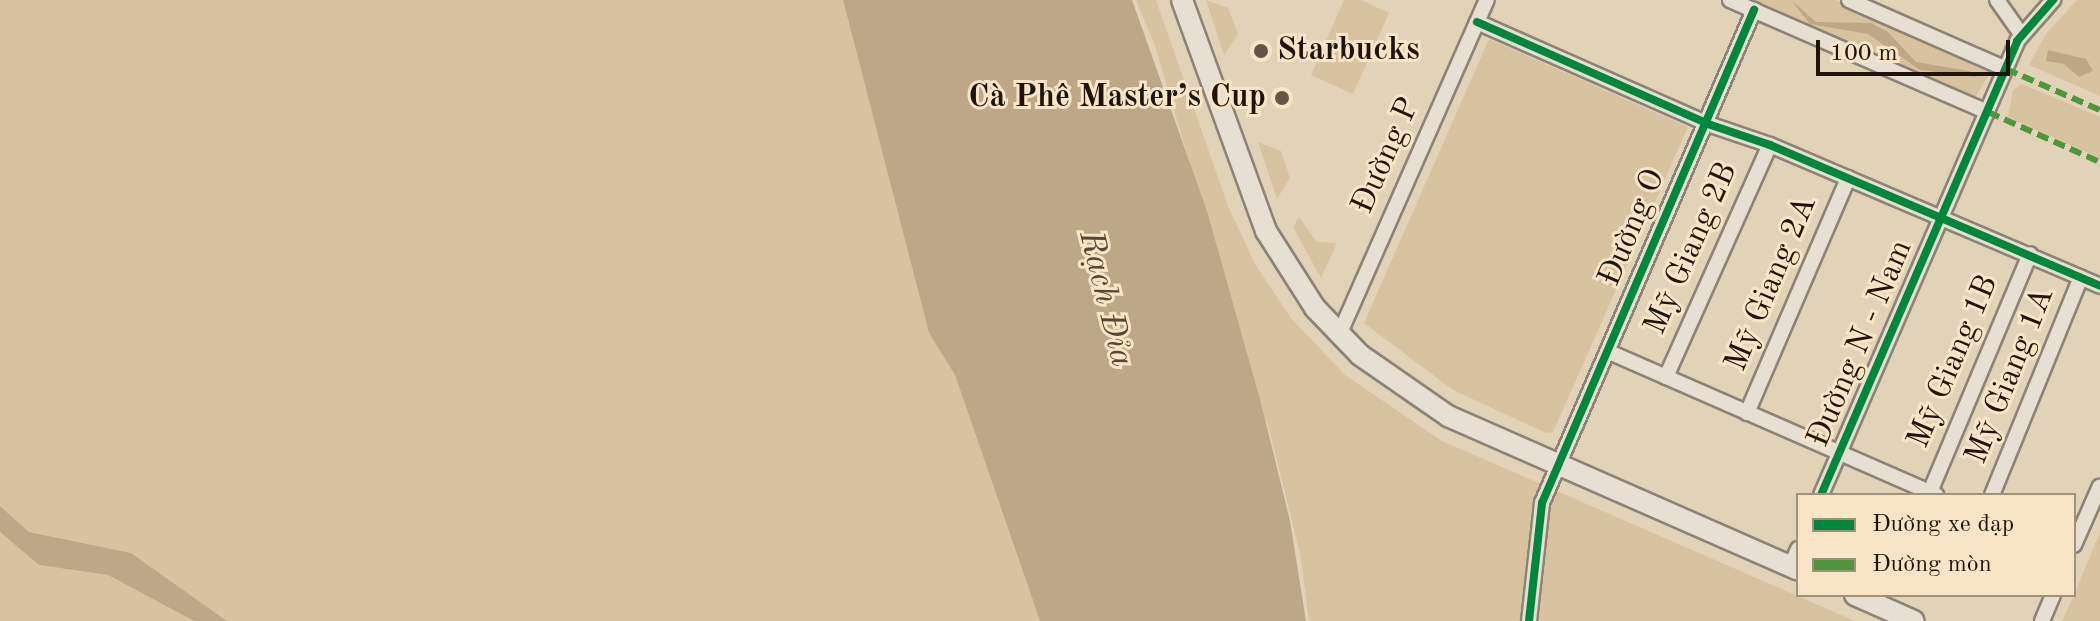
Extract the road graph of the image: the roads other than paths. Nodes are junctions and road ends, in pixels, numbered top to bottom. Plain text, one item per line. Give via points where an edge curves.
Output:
1 (1182, 0) edge
2 (1487, 0) edge
3 (1730, 0) edge
4 (1849, 0) edge
5 (1997, 0) edge
6 (2053, 0) edge
7 (1871, 6) edge
8 (1754, 10) junction
9 (1477, 22) junction
10 (2021, 34) junction
11 (2006, 69) junction
12 (1988, 112) junction
13 (1708, 124) junction
14 (1770, 145) junction
15 (1848, 178) junction
16 (1941, 218) junction
17 (2030, 254) junction
18 (2081, 277) junction
19 (2100, 286) edge
20 (1339, 335) junction
21 (1609, 352) junction
22 (1666, 377) junction
23 (1747, 413) junction
24 (1839, 453) junction
25 (1559, 465) junction
26 (2100, 486) edge
27 (1822, 493) edge
28 (1931, 493) edge
29 (1933, 493) edge
30 (1993, 493) edge
31 (2076, 540) edge
32 (1795, 562) edge
33 (1860, 597) edge
34 (2052, 597) edge
35 (1529, 621) edge
36 (1914, 621) edge
37 (2042, 621) edge

1 - 20 main road via 1262,221 1287,269
2 - 9 street, Đường P
3 - 8 street
4 - 7 street
5 - 10 street
6 - 10 street, Đường N - Nam
7 - 11 street
8 - 12 street
8 - 13 street, Đường O
9 - 13 street
9 - 20 street, Đường P
10 - 11 street, Đường N - Nam
11 - 12 street, Đường N - Nam
12 - 16 street, Đường N - Nam
13 - 14 street
13 - 21 street, Đường O
14 - 15 street
14 - 22 street, Mỹ Giang 2B
15 - 16 street
15 - 23 street, Mỹ Giang 2A
16 - 17 street
16 - 24 street, Đường N - Nam
17 - 18 street
17 - 29 street, Mỹ Giang 1B
18 - 19 street
18 - 30 street, Mỹ Giang 1A
20 - 25 main road via 1432,407
21 - 22 street
21 - 25 street, Đường O
22 - 23 street
23 - 24 street
24 - 27 street, Đường N - Nam
24 - 28 street
25 - 32 main road
25 - 35 street, Đường O via 1542,503
26 - 31 street
33 - 36 main road
34 - 37 street

